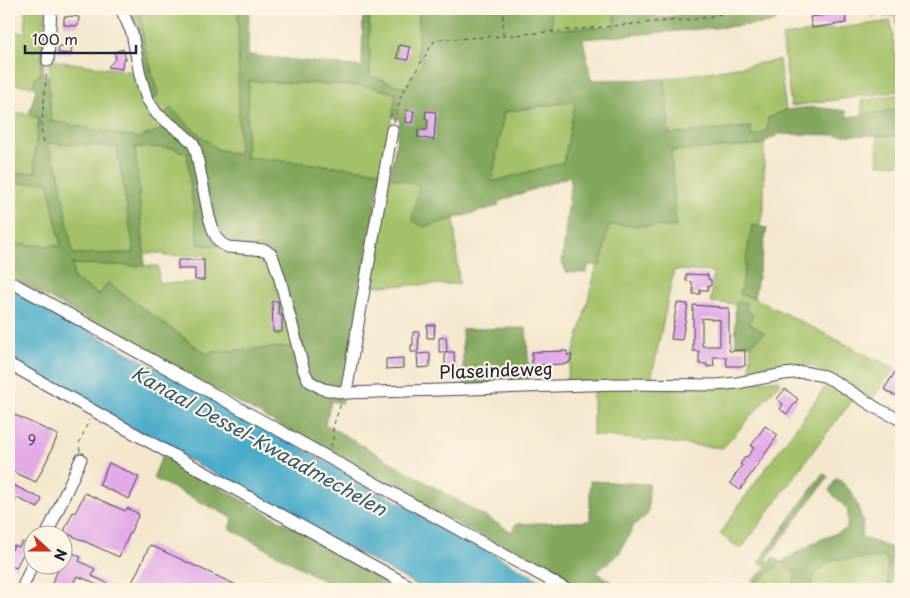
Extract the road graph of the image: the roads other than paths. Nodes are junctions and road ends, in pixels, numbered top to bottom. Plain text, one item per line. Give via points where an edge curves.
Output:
1 (51, 9) edge
2 (121, 9) edge
3 (48, 61) road end
4 (392, 130) road end
5 (9, 281) edge
6 (9, 364) edge
7 (346, 393) junction
8 (901, 420) edge
9 (81, 459) road end
10 (51, 526) edge
11 (27, 576) edge
12 (22, 589) edge
13 (415, 589) edge
14 (566, 589) edge

1 - 3 street
2 - 7 street, Plaseindeweg via 132,33 147,99 156,114 193,143 209,217 218,240 228,247 265,250 272,255 309,381 323,389
4 - 7 street
5 - 14 street
6 - 13 street
7 - 8 street, Plaseindeweg via 619,384 716,385 803,372 834,381
9 - 10 street
11 - 12 street

